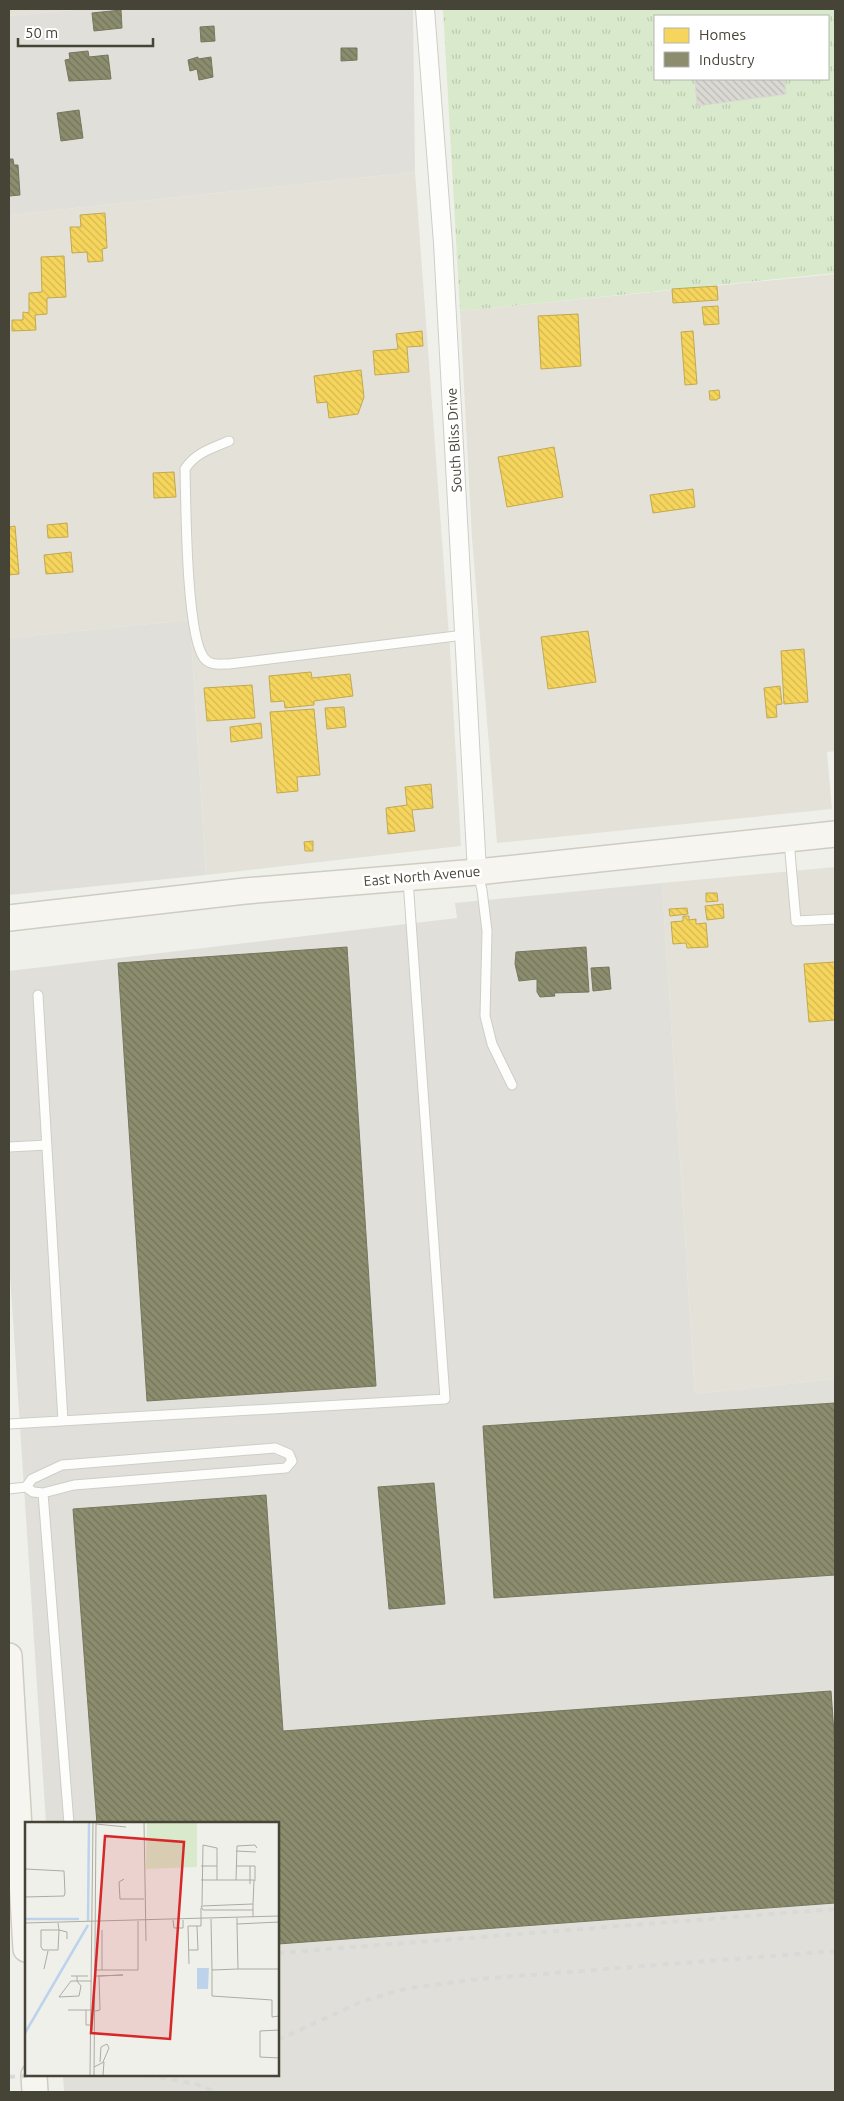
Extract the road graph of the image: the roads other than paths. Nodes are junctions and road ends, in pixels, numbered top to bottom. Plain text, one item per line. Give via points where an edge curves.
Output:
1 (425, 9) edge
2 (229, 441) dead end
3 (464, 635) junction
4 (835, 834) edge
5 (789, 839) junction
6 (477, 872) junction
7 (407, 878) junction
8 (9, 918) edge
9 (835, 919) edge
10 (38, 995) dead end
11 (512, 1085) dead end
12 (47, 1145) junction
13 (9, 1147) edge
14 (63, 1421) junction
15 (9, 1424) edge
16 (26, 1487) junction
17 (9, 1489) edge
18 (43, 1493) junction
19 (9, 1656) edge
20 (69, 1822) edge
21 (24, 1868) edge
22 (25, 1908) edge
23 (34, 2076) edge
24 (35, 2092) edge

1 - 3 street, South Bliss Drive via 444,243
2 - 3 lane via 202,452 190,460 185,469 194,636 204,659 212,664 229,664
3 - 6 street, South Bliss Drive
4 - 5 street, East North Avenue
5 - 6 street, East North Avenue
5 - 9 lane via 796,922
6 - 7 street, East North Avenue
6 - 11 lane via 487,931 485,1016 492,1044
7 - 8 street, East North Avenue via 245,891
7 - 14 lane via 445,1399
10 - 12 lane
12 - 13 lane
12 - 14 lane
14 - 15 lane
16 - 17 lane
16 - 18 lane
16 - 18 lane via 32,1479 62,1465 274,1448 288,1454 292,1461 286,1468 74,1485
18 - 20 lane
19 - 21 street
21 - 22 street
23 - 24 street

